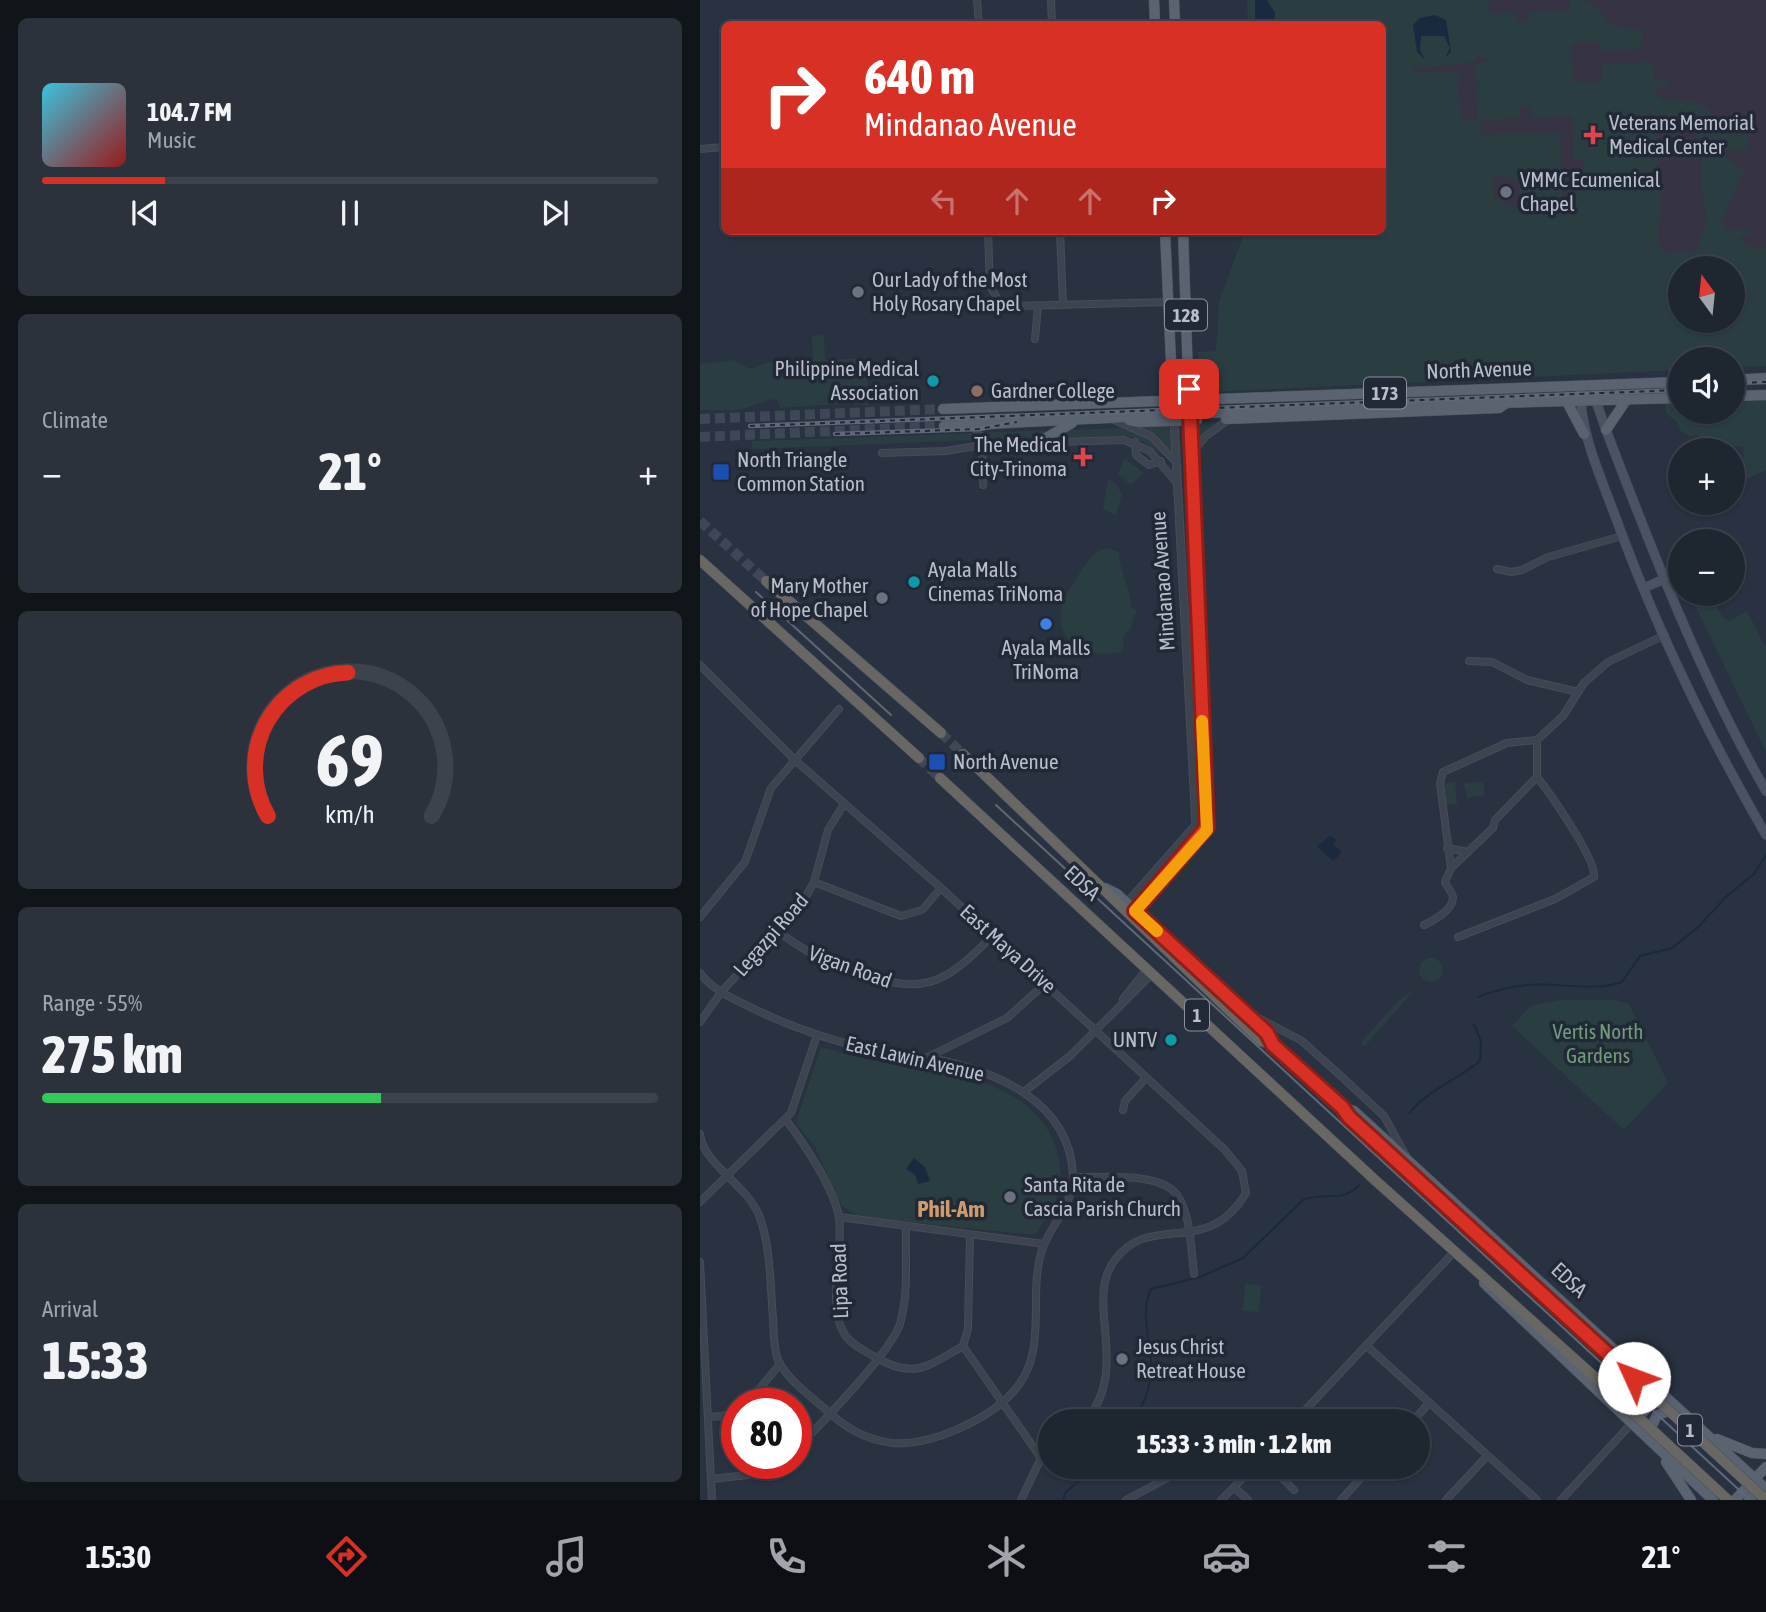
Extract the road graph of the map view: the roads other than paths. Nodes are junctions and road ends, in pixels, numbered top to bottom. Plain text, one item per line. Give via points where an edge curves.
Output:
1 (977, 0) edge
2 (1051, 0) edge
3 (1154, 0) edge
4 (1174, 0) edge
5 (978, 21) edge
6 (1052, 21) edge
7 (1156, 21) edge
8 (1175, 21) edge
9 (721, 147) edge
10 (700, 149) edge
11 (988, 235) edge
12 (1060, 235) edge
13 (1165, 235) edge
14 (1183, 235) edge
15 (1168, 302) junction
16 (1063, 305) junction
17 (1038, 306) junction
18 (1035, 339) dead end
19 (1766, 378) edge
20 (1745, 379) edge
21 (1668, 382) edge
22 (1597, 385) junction
23 (1580, 386) junction
24 (1766, 395) edge
25 (1745, 396) edge
26 (1668, 398) edge
27 (1627, 399) junction
28 (1189, 400) junction
29 (1173, 401) junction
30 (1580, 401) junction
31 (1597, 401) junction
32 (1567, 402) junction
33 (1504, 404) junction
34 (1406, 405) junction
35 (943, 409) tunnel mouth
36 (1385, 410) junction
37 (1278, 413) junction
38 (1174, 417) junction
39 (1189, 417) junction
40 (1231, 418) junction
41 (1112, 419) junction
42 (1075, 421) junction
43 (972, 425) junction
44 (944, 426) tunnel mouth
45 (1606, 430) junction
46 (1584, 434) junction
47 (1175, 435) junction
48 (1189, 435) junction
49 (1039, 442) junction
50 (1135, 442) junction
51 (984, 444) junction
52 (882, 453) dead end
53 (1189, 455) junction
54 (1161, 461) junction
55 (1176, 462) junction
56 (1177, 482) junction
57 (984, 485) dead end
58 (1622, 536) junction
59 (700, 560) edge
60 (1497, 569) dead end
61 (1664, 579) junction
62 (766, 581) tunnel mouth
63 (1644, 588) junction
64 (1665, 635) junction
65 (1469, 661) dead end
66 (701, 668) edge
67 (1578, 692) junction
68 (839, 709) dead end
69 (941, 733) tunnel mouth
70 (1537, 740) junction
71 (963, 754) tunnel mouth
72 (919, 758) tunnel mouth
73 (796, 761) junction
74 (1537, 777) junction
75 (940, 778) tunnel mouth
76 (1766, 791) edge
77 (844, 804) junction
78 (1766, 835) edge
79 (1447, 848) junction
80 (1468, 852) junction
81 (1451, 867) junction
82 (814, 882) junction
83 (1146, 882) junction
84 (942, 888) junction
85 (1105, 888) junction
86 (1154, 890) junction
87 (1127, 903) junction
88 (1135, 911) junction
89 (700, 916) edge
90 (1424, 926) dead end
91 (779, 932) junction
92 (993, 935) junction
93 (1458, 937) dead end
94 (1150, 972) junction
95 (700, 973) edge
96 (1046, 983) junction
97 (722, 991) junction
98 (1238, 1007) junction
99 (700, 1022) edge
100 (1096, 1029) junction
101 (817, 1035) junction
102 (1273, 1045) junction
103 (927, 1057) junction
104 (1145, 1079) junction
105 (1025, 1091) junction
106 (1342, 1107) junction
107 (1124, 1110) dead end
108 (786, 1120) junction
109 (700, 1133) edge
110 (1409, 1161) junction
111 (729, 1174) junction
112 (1073, 1177) junction
113 (700, 1202) edge
114 (839, 1217) junction
115 (906, 1226) junction
116 (1188, 1232) junction
117 (970, 1235) junction
118 (1044, 1244) junction
119 (1454, 1252) junction
120 (700, 1262) edge
121 (1475, 1271) junction
122 (1194, 1274) dead end
123 (963, 1346) junction
124 (1368, 1347) junction
125 (878, 1359) junction
126 (780, 1364) junction
127 (760, 1388) edge
128 (1657, 1388) junction
129 (1429, 1403) junction
130 (1002, 1404) junction
131 (1095, 1409) edge
132 (1308, 1409) edge
133 (1424, 1409) edge
134 (1679, 1409) junction
135 (828, 1413) junction
136 (721, 1416) edge
137 (709, 1417) junction
138 (1631, 1423) junction
139 (812, 1431) edge
140 (1709, 1436) junction
141 (1649, 1440) junction
142 (1662, 1452) junction
143 (1038, 1454) edge
144 (1766, 1454) edge
145 (1487, 1456) junction
146 (1038, 1464) edge
147 (1766, 1467) edge
148 (721, 1478) edge
149 (711, 1479) junction
150 (1166, 1479) edge
151 (1243, 1479) edge
152 (1283, 1479) edge
153 (1360, 1479) edge
154 (1762, 1483) edge
155 (1235, 1488) junction
156 (1294, 1490) dead end
157 (712, 1500) edge
158 (1021, 1500) edge
159 (1126, 1500) edge
160 (1222, 1500) edge
161 (1248, 1500) edge
162 (1341, 1500) edge
163 (1446, 1500) edge
164 (1537, 1500) edge
165 (1561, 1500) edge
166 (1692, 1500) edge
167 (1713, 1500) edge
168 (1722, 1500) edge
169 (1728, 1500) edge
170 (1735, 1500) edge
171 (1749, 1500) edge
172 (1766, 1500) edge

1 - 5 street
2 - 6 street
3 - 7 main road
4 - 8 main road
9 - 10 street
11 - 17 street via 990,286 997,300
12 - 16 street
13 - 15 main road, Mindanao Avenue / 128
14 - 28 main road, Mindanao Avenue / 128
15 - 16 street
15 - 29 main road, Mindanao Avenue / 128
16 - 17 street
17 - 18 street
19 - 20 main road
21 - 22 main road, North Avenue / 173
22 - 23 main road, North Avenue / 173
22 - 31 main road
23 - 28 main road, North Avenue / 173
23 - 30 main road
24 - 25 main road
26 - 27 main road, North Avenue / 173
27 - 31 main road, North Avenue / 173
27 - 45 main road
28 - 29 main road, North Avenue / 173
28 - 39 main road, Mindanao Avenue / 128
29 - 35 main road, North Avenue / 173
29 - 38 main road, Mindanao Avenue / 128
30 - 31 main road, North Avenue / 173
30 - 32 main road, North Avenue / 173
30 - 46 main road
31 - 45 main road
32 - 33 main road, North Avenue / 173
32 - 46 main road
33 - 34 main road, North Avenue / 173
33 - 36 main road, North Avenue / 173 via 1499,408
34 - 36 main road
34 - 36 main road, North Avenue / 173
36 - 37 main road, North Avenue / 173
37 - 39 main road, North Avenue / 173
37 - 40 main road, North Avenue / 173
38 - 39 main road, North Avenue / 173
38 - 41 main road, North Avenue / 173
38 - 47 street, Mindanao Avenue
39 - 40 main road, North Avenue / 173
39 - 48 street, Mindanao Avenue
40 - 53 street
41 - 42 main road, North Avenue / 173
41 - 55 street via 1151,436
42 - 43 main road, North Avenue / 173
42 - 49 main road
43 - 44 main road, North Avenue / 173
43 - 51 street
45 - 61 main road
46 - 58 main road
47 - 48 street
47 - 55 street, Mindanao Avenue
48 - 53 street, Mindanao Avenue
49 - 50 street
49 - 51 street
50 - 54 street
50 - 54 street via 1136,455 1149,465
51 - 52 street via 946,451
51 - 57 street
53 - 86 street, Mindanao Avenue via 1207,827
54 - 56 street
55 - 56 street, Mindanao Avenue
56 - 83 street, Mindanao Avenue via 1196,825
58 - 60 street via 1522,570
58 - 63 main road
59 - 72 highway
61 - 63 main road
61 - 76 main road via 1724,713
62 - 69 highway
63 - 64 main road
64 - 67 street via 1608,662
64 - 78 main road via 1735,783
65 - 67 street via 1492,662 1527,680
66 - 73 street, East Maya Drive
67 - 70 street via 1563,716
68 - 73 street
70 - 74 street
70 - 79 street via 1507,743 1443,772 1440,783
71 - 85 highway, EDSA / 1
73 - 77 street, East Maya Drive
73 - 89 street via 767,794 745,862
74 - 80 street
74 - 93 street via 1578,838 1595,870 1594,877 1555,899
75 - 94 highway, EDSA / 1
77 - 82 street, Legazpi Road via 828,830
77 - 84 street, East Maya Drive
79 - 80 street
79 - 81 street
80 - 81 street
81 - 90 street via 1445,882 1451,904
82 - 84 street via 901,916 922,910
82 - 91 street, Legazpi Road
83 - 86 street
83 - 87 street, Mindanao Avenue
84 - 92 street, East Maya Drive
85 - 87 main road, EDSA / 1
85 - 102 highway, EDSA / 1 via 1261,1041
86 - 88 street, Mindanao Avenue
87 - 88 main road, EDSA / 1
88 - 98 main road, EDSA / 1
91 - 92 street, Vigan Road via 822,961 909,987 952,971
91 - 97 street, Legazpi Road
92 - 96 street, East Maya Drive
94 - 100 street via 1126,991
94 - 119 highway, EDSA / 1
95 - 97 street, East Lawin Avenue
96 - 100 street, East Maya Drive
96 - 103 street via 1007,1018
97 - 99 street, Legazpi Road
97 - 101 street, East Lawin Avenue
98 - 102 main road, EDSA / 1 via 1267,1033
98 - 110 street via 1302,1041 1384,1116
100 - 104 street, East Maya Drive
100 - 105 street
101 - 103 street, East Lawin Avenue via 877,1051
101 - 108 street
102 - 106 highway, EDSA / 1
103 - 105 street, East Lawin Avenue
104 - 107 street via 1125,1101
104 - 116 street, East Maya Drive via 1225,1150 1246,1179 1246,1193 1227,1218 1213,1227
105 - 112 street via 1054,1120
106 - 110 main road, EDSA / 1 via 1354,1111
106 - 172 highway, EDSA / 1, bridge
108 - 111 street
108 - 114 street, Lipa Road via 817,1164
109 - 111 street via 704,1150
110 - 128 main road, EDSA / 1
111 - 113 street
111 - 126 street via 753,1203 763,1230
112 - 116 street via 1136,1178 1166,1185 1182,1204
112 - 118 street via 1068,1202
114 - 115 street
114 - 125 street, Lipa Road via 841,1327 851,1342
115 - 117 street
115 - 125 street via 902,1316
116 - 122 street
116 - 131 street, East Maya Drive via 1140,1239 1110,1268 1105,1305 1108,1376
117 - 118 street
117 - 123 street via 968,1334
118 - 130 street via 1035,1283 1033,1359 1020,1385
119 - 121 highway, EDSA / 1
119 - 124 street
120 - 137 street
121 - 138 main road, EDSA / 1
121 - 169 highway, EDSA / 1, bridge
123 - 125 street, Lipa Road via 912,1371
123 - 130 street
124 - 129 street
124 - 132 street
125 - 135 street
126 - 127 street
126 - 135 street
128 - 134 main road, EDSA / 1
128 - 138 main road via 1654,1401
129 - 133 street
129 - 145 street
130 - 135 street via 954,1430 912,1444 866,1437
130 - 143 street
134 - 140 main road, EDSA / 1
134 - 141 main road via 1657,1415
135 - 139 street
136 - 137 street
137 - 149 street
138 - 141 main road, EDSA / 1
138 - 165 street
140 - 144 main road
140 - 154 main road, EDSA / 1
141 - 142 main road, EDSA / 1
142 - 166 main road
142 - 167 main road, EDSA / 1
142 - 168 main road via 1672,1455
145 - 163 street
145 - 164 street
146 - 158 street
147 - 154 main road
148 - 149 street
149 - 157 street
150 - 159 street
151 - 155 street
152 - 156 street
153 - 162 street
154 - 170 main road
154 - 171 main road
155 - 160 street
155 - 161 street

